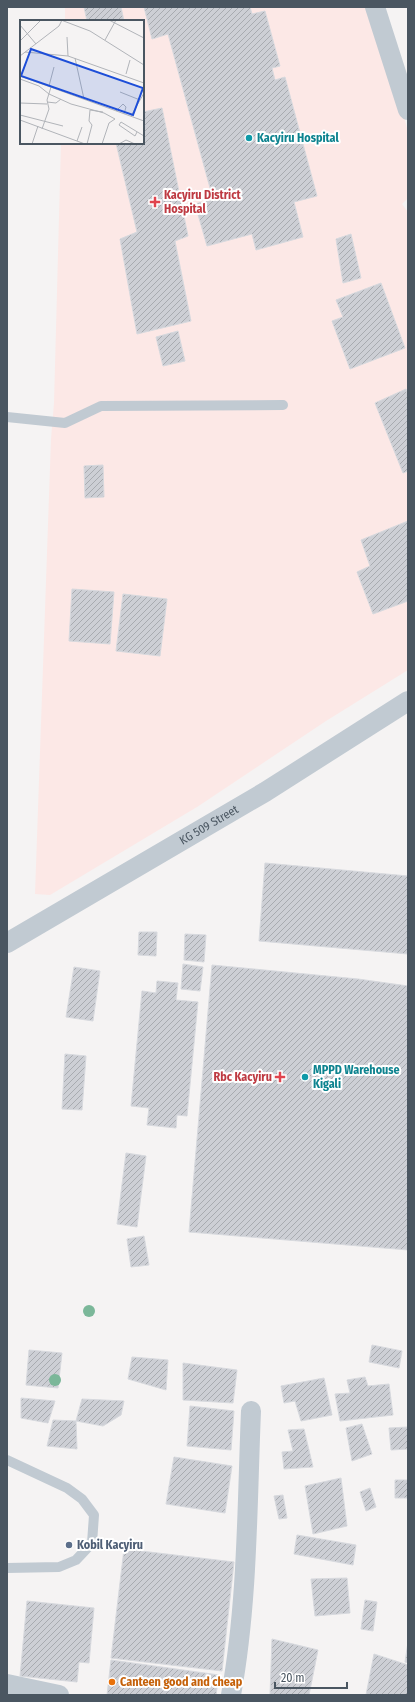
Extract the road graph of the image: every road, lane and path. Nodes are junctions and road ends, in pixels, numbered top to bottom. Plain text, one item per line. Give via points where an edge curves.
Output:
1 (375, 7) edge
2 (408, 110) edge
3 (283, 405) dead end
4 (7, 417) edge
5 (408, 701) edge
6 (7, 943) edge
7 (251, 1411) dead end
8 (7, 1460) edge
9 (7, 1568) edge
10 (7, 1684) edge
11 (59, 1695) edge
12 (231, 1695) edge

1 - 2 street
3 - 4 lane via 101,406 65,422
5 - 6 street, KG 509 Street via 265,792
7 - 12 street via 244,1590 237,1663
8 - 9 lane via 67,1488 82,1499 94,1515 92,1543 76,1560 59,1567
10 - 11 street

